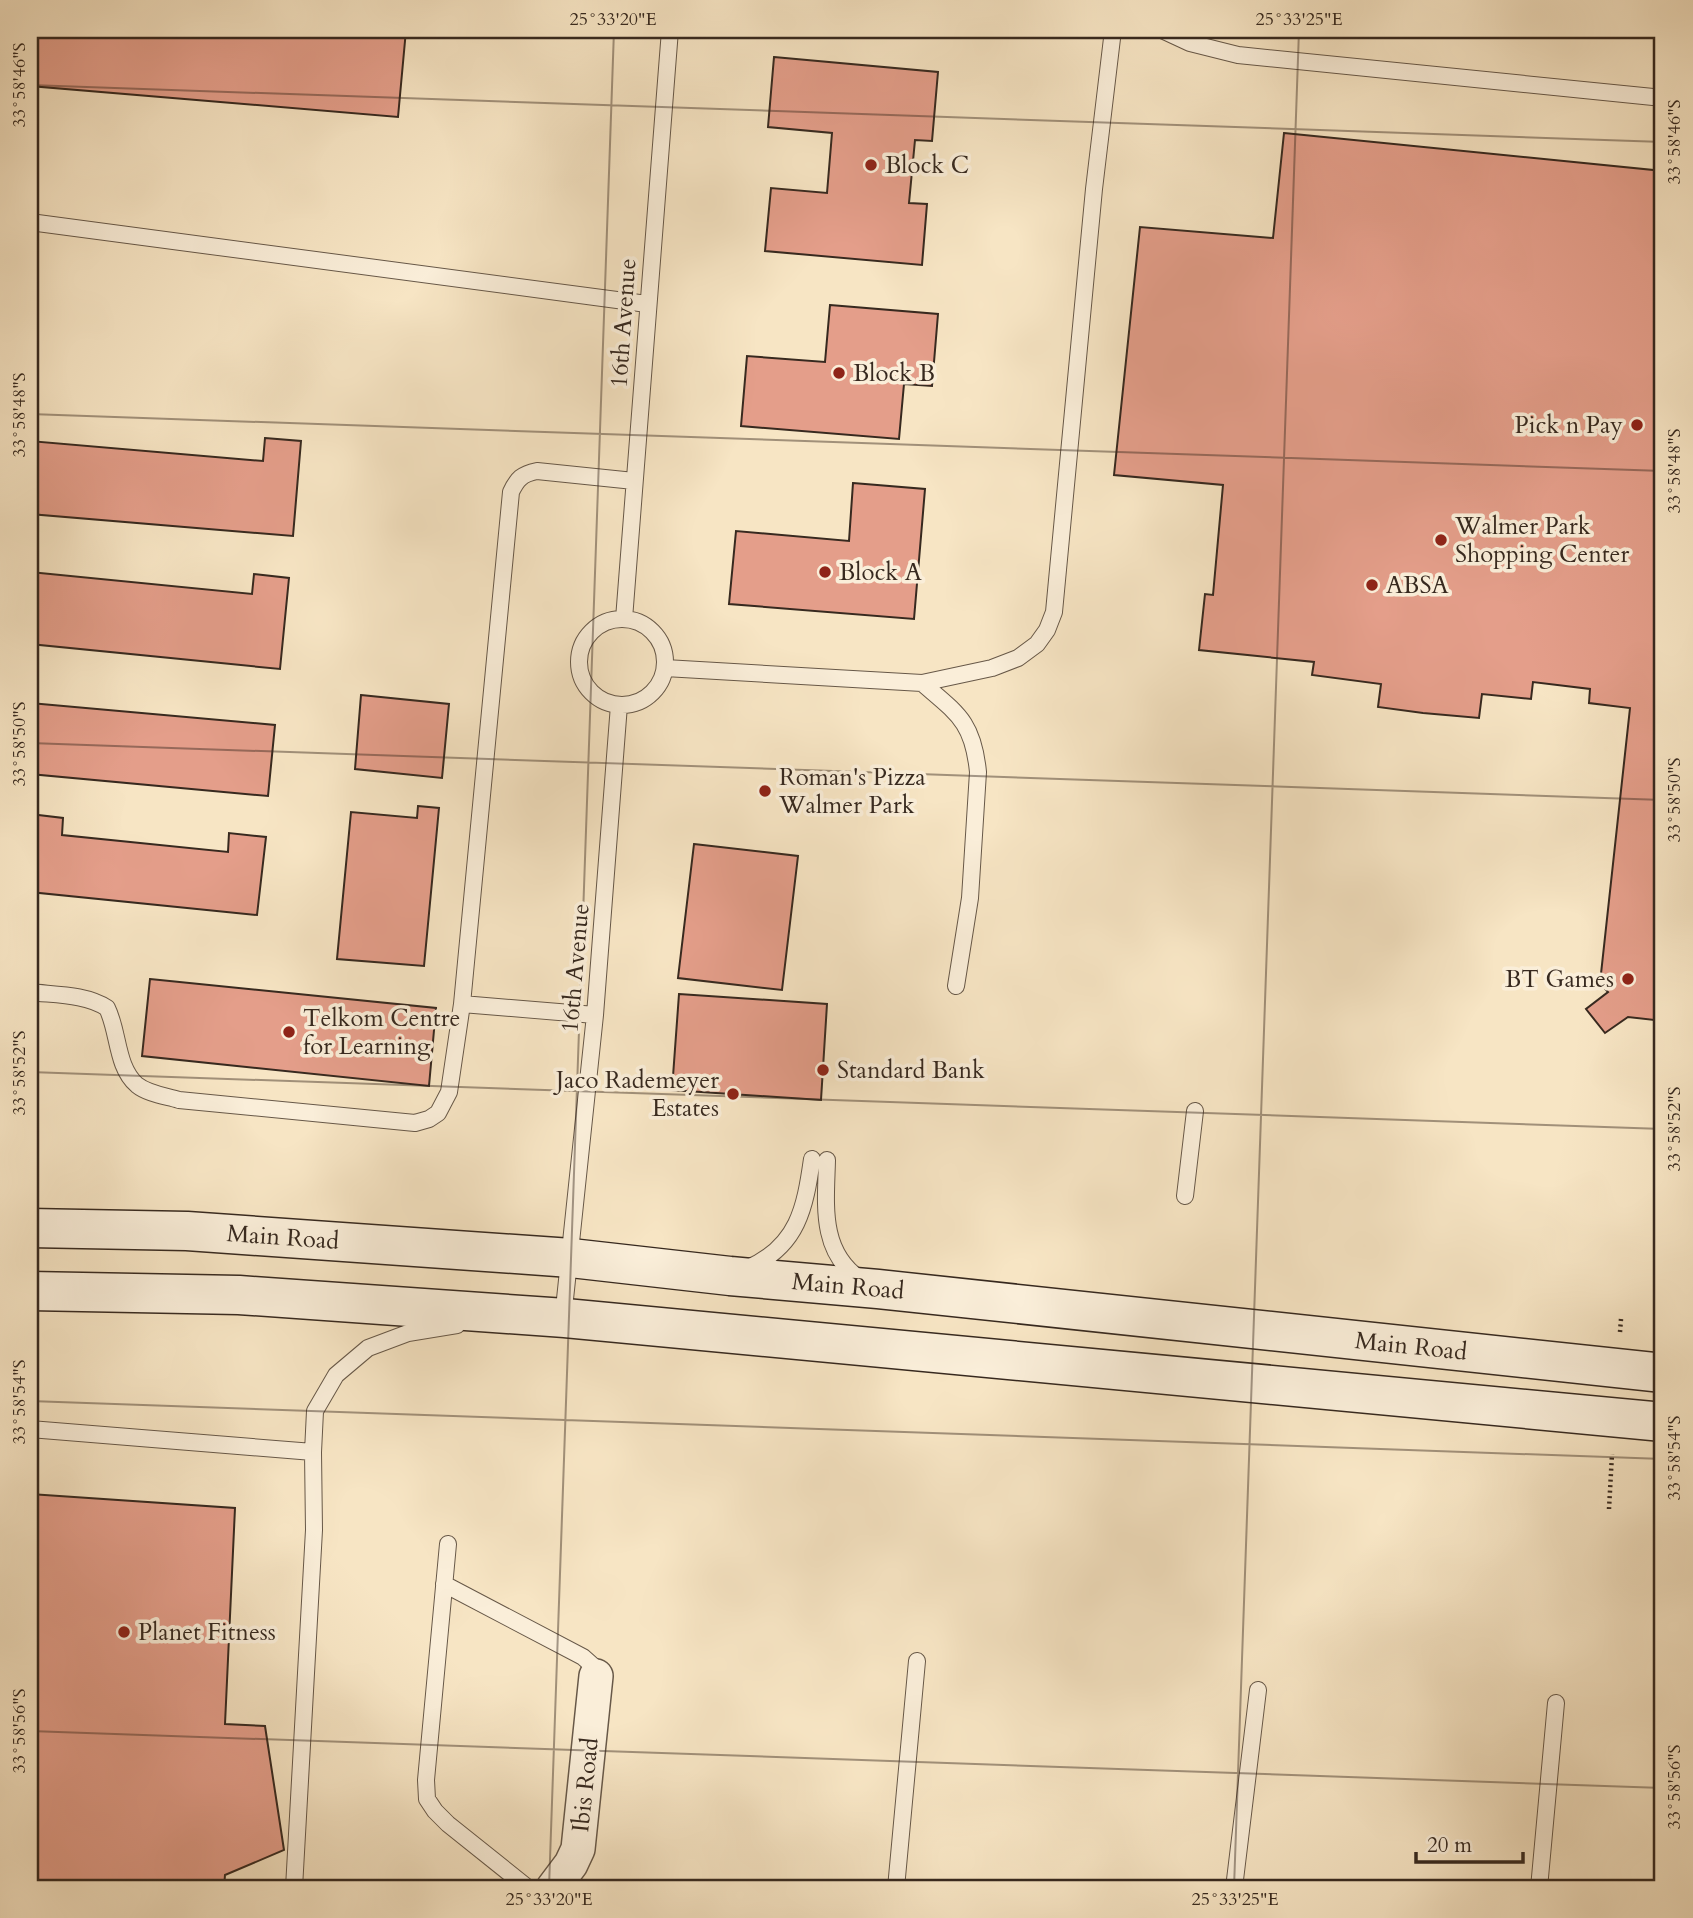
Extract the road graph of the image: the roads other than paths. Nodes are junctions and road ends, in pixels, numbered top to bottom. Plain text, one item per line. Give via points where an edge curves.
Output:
1 (670, 30) edge
2 (1114, 30) edge
3 (1162, 30) edge
4 (1663, 98) edge
5 (30, 222) edge
6 (647, 304) junction
7 (634, 481) junction
8 (624, 619) junction
9 (665, 668) junction
10 (922, 684) junction
11 (619, 705) junction
12 (956, 986) dead end
13 (30, 992) edge
14 (461, 1004) junction
15 (595, 1015) junction
16 (1195, 1111) dead end
17 (1185, 1196) dead end
18 (30, 1228) edge
19 (571, 1258) junction
20 (730, 1276) junction
21 (878, 1289) junction
22 (30, 1291) edge
23 (565, 1318) junction
24 (1663, 1373) edge
25 (1663, 1422) edge
26 (30, 1429) edge
27 (313, 1452) junction
28 (448, 1544) dead end
29 (444, 1584) junction
30 (917, 1661) dead end
31 (596, 1676) joint
32 (1258, 1690) dead end
33 (1556, 1703) dead end
34 (294, 1888) edge
35 (528, 1888) edge
36 (553, 1888) edge
37 (896, 1888) edge
38 (1234, 1888) edge
39 (1539, 1888) edge

1 - 6 lane, 16th Avenue
2 - 10 lane via 1094,189 1054,612 1037,644 1018,658
3 - 4 lane via 1190,43 1238,55
5 - 6 lane
6 - 7 lane, 16th Avenue
7 - 8 lane, 16th Avenue
7 - 14 lane via 537,471 522,475 510,492
8 - 9 lane via 650,629 659,640
8 - 11 lane via 598,626 588,636 579,660 580,673 594,695
9 - 10 lane
9 - 11 lane via 654,691 644,699
10 - 12 lane via 959,714 970,732 978,763 970,898
11 - 15 lane, 16th Avenue
13 - 14 lane via 84,999 107,1008 127,1073 152,1093 179,1100 415,1123 438,1113 446,1101
14 - 15 lane
15 - 19 lane, 16th Avenue
16 - 17 lane
18 - 19 main road, Main Road via 187,1231
19 - 20 main road, Main Road
19 - 23 lane, 16th Avenue
20 - 21 main road, Main Road
20 - 21 lane via 758,1264 784,1244 797,1223 820,1159 833,1248 852,1273
21 - 24 main road, Main Road
22 - 23 main road, Main Road via 239,1295
23 - 25 main road, Main Road
23 - 27 lane via 408,1332 368,1348 336,1375 315,1411
26 - 27 lane
27 - 34 lane via 314,1530
28 - 29 lane
29 - 31 lane via 583,1657
29 - 35 lane via 427,1799 448,1824
30 - 37 lane
31 - 36 street, Ibis Road via 578,1849
32 - 38 lane
33 - 39 lane

